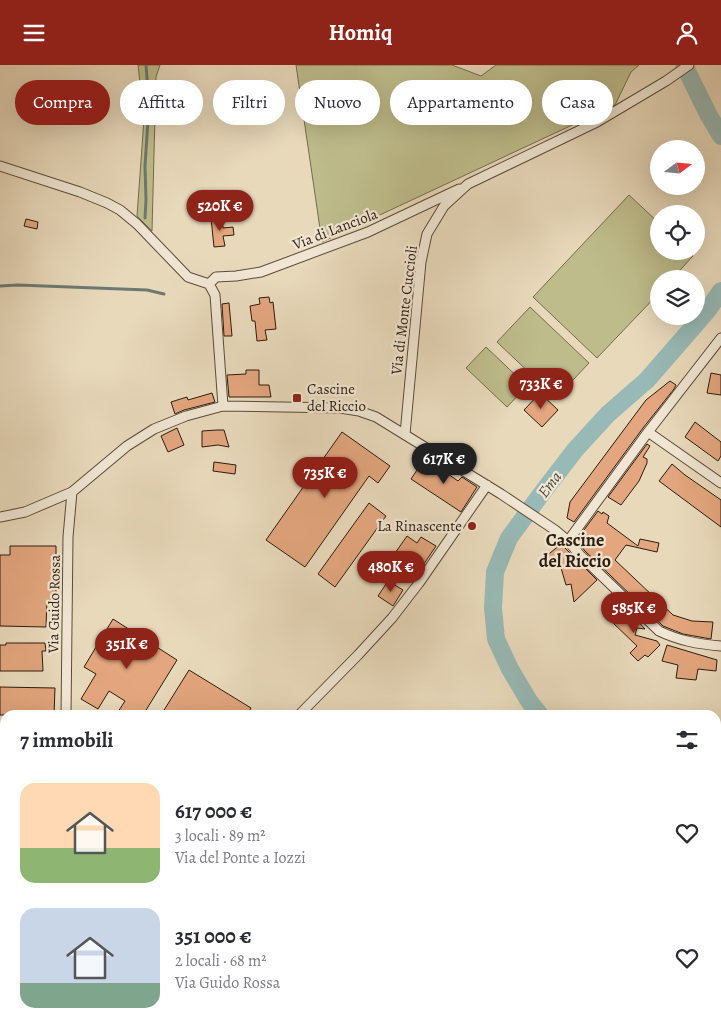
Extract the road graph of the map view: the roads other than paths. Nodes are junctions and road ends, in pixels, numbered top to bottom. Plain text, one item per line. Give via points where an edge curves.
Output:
1 (689, 65) edge
2 (0, 166) edge
3 (468, 184) junction
4 (209, 284) junction
5 (721, 338) edge
6 (223, 406) junction
7 (648, 432) junction
8 (405, 434) junction
9 (721, 483) edge
10 (487, 485) junction
11 (72, 493) junction
12 (0, 517) edge
13 (568, 541) junction
14 (721, 646) edge
15 (66, 710) edge
16 (304, 710) edge

1 - 3 street, Via di Monte Cuccioli via 597,122
2 - 4 street via 80,192 120,210 188,277
3 - 4 street, Via di Lanciola via 368,232 261,272 216,277
3 - 8 street, Via di Monte Cuccioli via 444,206 427,234
4 - 6 street via 215,295
5 - 7 street
6 - 8 street via 340,408 376,417
6 - 11 street via 154,429 127,446
7 - 9 street
7 - 13 street
8 - 10 street
10 - 13 street
10 - 16 street via 392,618
11 - 12 street via 25,512
11 - 15 street, Via Guido Rossa via 68,537
13 - 14 street via 659,631 675,639

